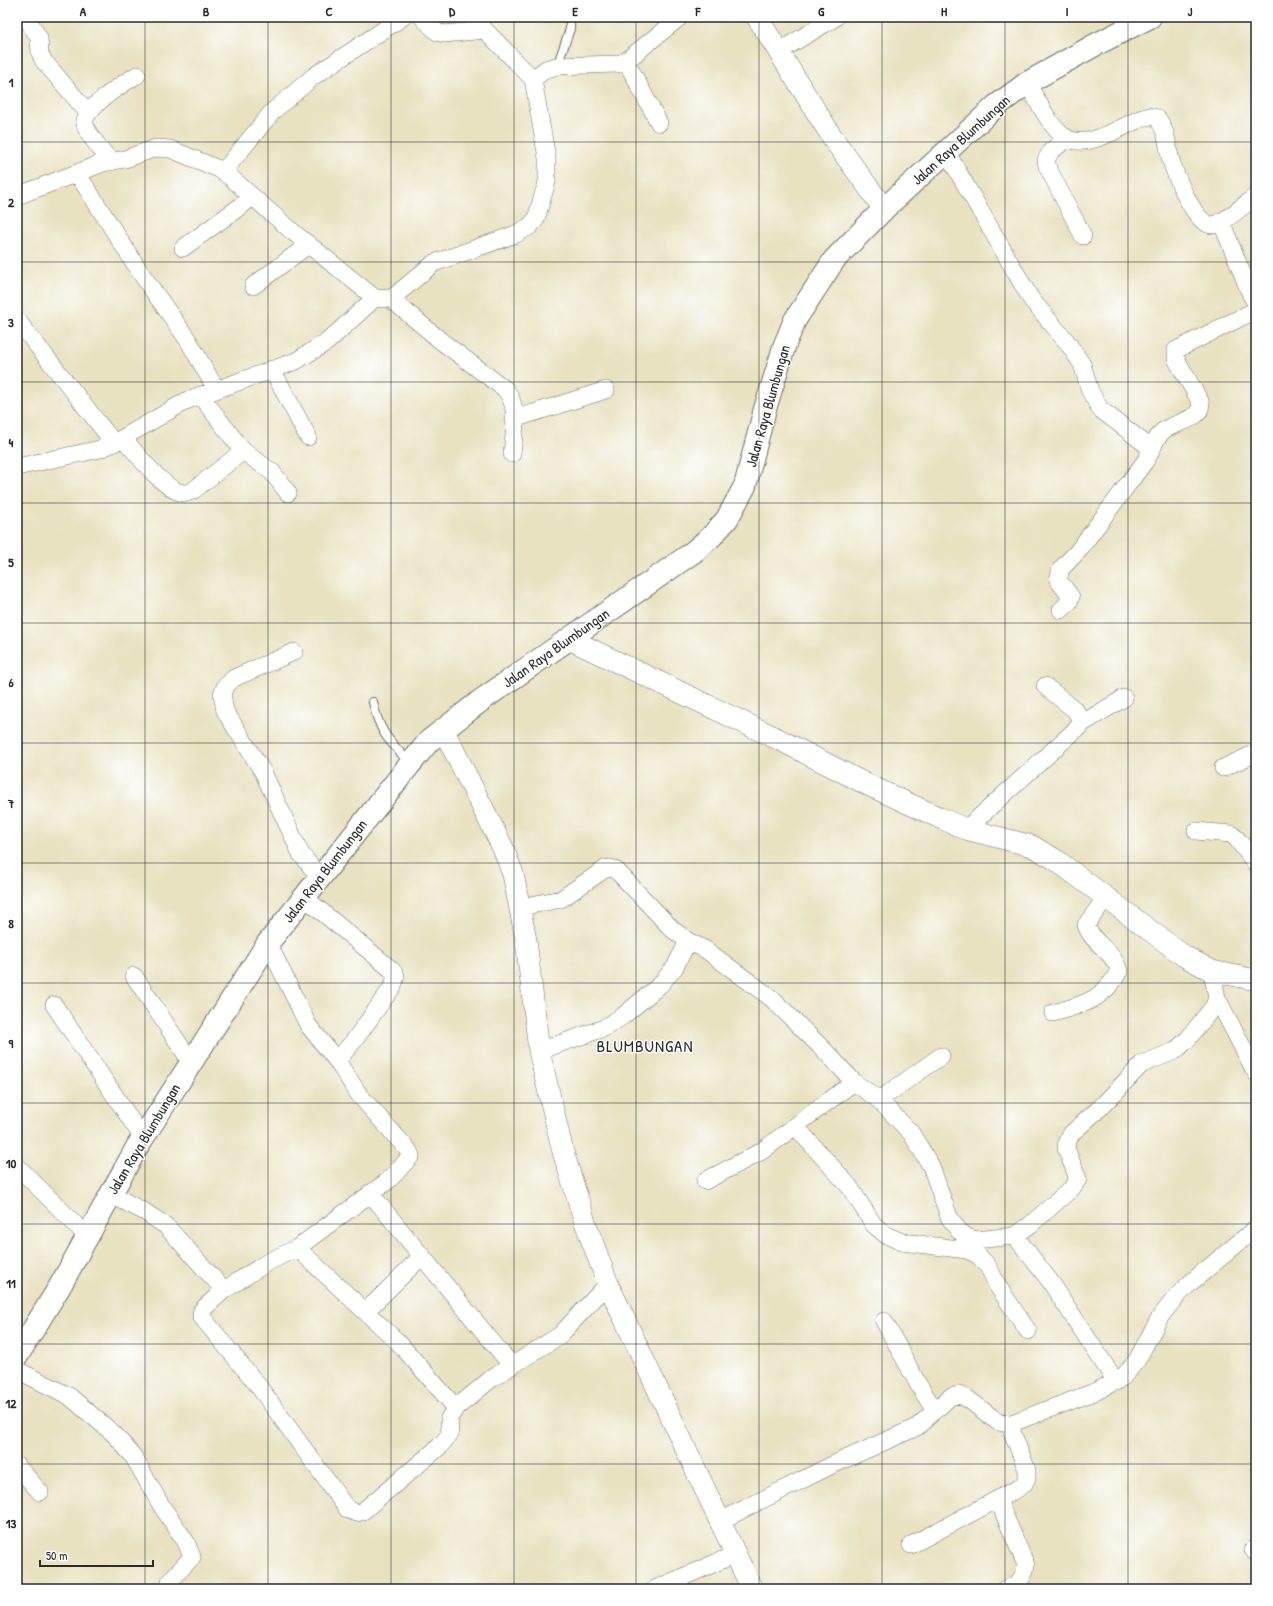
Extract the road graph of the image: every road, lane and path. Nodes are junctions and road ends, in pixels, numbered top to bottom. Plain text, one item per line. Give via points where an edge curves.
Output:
1 (26, 17) edge
2 (403, 17) edge
3 (422, 17) edge
4 (472, 17) edge
5 (570, 17) edge
6 (680, 17) edge
7 (757, 17) edge
8 (836, 17) edge
9 (1150, 17) edge
10 (485, 30) junction
11 (778, 52) junction
12 (626, 61) junction
13 (557, 66) junction
14 (137, 75) dead end
15 (533, 79) junction
16 (1027, 83) junction
17 (88, 112) junction
18 (659, 123) dead end
19 (1067, 139) junction
20 (946, 151) junction
21 (111, 162) junction
22 (223, 172) junction
23 (77, 173) junction
24 (17, 196) edge
25 (1256, 196) edge
26 (252, 197) junction
27 (884, 209) junction
28 (1222, 221) junction
29 (1083, 236) dead end
30 (308, 245) junction
31 (183, 248) dead end
32 (253, 286) dead end
33 (383, 299) junction
34 (1256, 303) edge
35 (1256, 310) edge
36 (17, 320) edge
37 (272, 369) junction
38 (216, 389) junction
39 (606, 390) dead end
40 (200, 395) junction
41 (514, 419) junction
42 (308, 437) dead end
43 (118, 440) junction
44 (1152, 449) junction
45 (243, 451) junction
46 (512, 454) dead end
47 (17, 467) edge
48 (288, 493) dead end
49 (1062, 610) dead end
50 (569, 639) junction
51 (294, 652) dead end
52 (1045, 686) dead end
53 (1124, 698) dead end
54 (373, 702) dead end
55 (1083, 723) junction
56 (443, 729) junction
57 (1256, 753) edge
58 (411, 763) junction
59 (1223, 768) dead end
60 (966, 829) junction
61 (1196, 831) dead end
62 (1256, 864) edge
63 (320, 878) junction
64 (304, 897) junction
65 (1106, 897) junction
66 (521, 907) junction
67 (688, 942) junction
68 (268, 943) junction
69 (1212, 971) junction
70 (134, 976) dead end
71 (1256, 980) edge
72 (1217, 998) junction
73 (54, 1005) dead end
74 (1053, 1013) dead end
75 (539, 1051) junction
76 (941, 1056) dead end
77 (337, 1061) junction
78 (191, 1062) junction
79 (1256, 1073) edge
80 (854, 1082) junction
81 (879, 1100) junction
82 (795, 1126) junction
83 (143, 1138) junction
84 (17, 1166) edge
85 (705, 1181) dead end
86 (370, 1193) junction
87 (110, 1194) junction
88 (1256, 1228) edge
89 (87, 1236) junction
90 (1015, 1236) junction
91 (297, 1248) junction
92 (421, 1257) junction
93 (608, 1284) junction
94 (224, 1290) junction
95 (366, 1312) junction
96 (884, 1321) dead end
97 (1028, 1331) dead end
98 (17, 1356) edge
99 (512, 1366) junction
100 (17, 1370) edge
101 (1116, 1382) junction
102 (456, 1408) junction
103 (935, 1411) junction
104 (1009, 1424) junction
105 (17, 1466) edge
106 (40, 1492) dead end
107 (998, 1500) junction
108 (720, 1520) junction
109 (912, 1545) dead end
110 (736, 1554) junction
111 (169, 1589) edge
112 (655, 1589) edge
113 (752, 1589) edge
114 (1005, 1589) edge

1 - 17 street via 39,38 43,60
2 - 22 street via 314,76 272,112
3 - 10 street via 437,32 444,34
4 - 10 street
5 - 13 lane via 570,28
6 - 12 street
7 - 11 street
8 - 11 street
9 - 16 main road, Jalan Raya Blumbungan
10 - 15 street
11 - 27 street via 834,140
12 - 13 street via 617,64
12 - 18 street
13 - 15 street via 546,69
14 - 17 street
15 - 33 street via 547,158 547,182 536,219 516,234 434,263
16 - 19 street via 1057,131
16 - 20 main road, Jalan Raya Blumbungan via 996,106
17 - 21 street via 85,123 87,129
19 - 28 street via 1088,142 1148,116 1157,118 1163,126 1172,164 1199,218 1211,225
19 - 29 street via 1051,151 1046,160
20 - 27 main road, Jalan Raya Blumbungan
20 - 44 street via 1031,299 1082,364 1094,401 1100,409
21 - 22 street via 156,148 170,148
21 - 23 street
22 - 26 street
23 - 24 street
23 - 38 street via 142,275 188,340
25 - 28 street
26 - 30 street
26 - 31 street
27 - 50 main road, Jalan Raya Blumbungan via 834,260 795,320 775,374 746,486 726,519 711,537 692,553
28 - 34 street
30 - 32 street
30 - 33 street
33 - 37 street via 327,342 296,361
33 - 41 street via 505,390 514,403
35 - 44 street via 1176,350 1176,359 1202,408 1193,417 1162,432
36 - 43 street
37 - 38 street
37 - 42 street
38 - 40 street
39 - 41 street
40 - 43 street
40 - 45 street
41 - 46 street
43 - 45 street via 162,482 185,493 194,490
43 - 47 street via 87,453 46,459
44 - 49 street via 1084,544 1061,569 1058,580 1071,597
45 - 48 street via 272,472
50 - 56 main road, Jalan Raya Blumbungan
50 - 60 street via 868,785
51 - 63 street via 234,678 222,694 225,710 263,772 302,854
52 - 55 street via 1075,710
53 - 55 street
54 - 58 lane via 377,720 388,741
55 - 60 street
56 - 58 main road, Jalan Raya Blumbungan
56 - 66 street via 503,848
57 - 59 street
58 - 63 main road, Jalan Raya Blumbungan
60 - 65 street via 1032,846 1056,860
61 - 62 street via 1230,834 1237,839
63 - 64 main road, Jalan Raya Blumbungan
64 - 68 main road, Jalan Raya Blumbungan
64 - 77 street via 396,976 393,986
65 - 69 street via 1184,956
65 - 74 street via 1086,925 1088,932 1117,962 1119,971 1113,982 1098,996 1085,1004
66 - 67 street via 561,899 602,871 611,868
66 - 75 street
67 - 75 street via 675,967 660,985 623,1016 604,1028
67 - 80 street via 706,950 771,998
68 - 77 street via 308,1025
68 - 78 main road, Jalan Raya Blumbungan
69 - 71 street
69 - 72 street
70 - 78 street
72 - 79 street
72 - 90 street via 1214,1006 1187,1040 1175,1051 1142,1064 1072,1133 1066,1148 1078,1175 1076,1183
73 - 83 street
75 - 93 street via 563,1152
76 - 81 street
77 - 86 street via 360,1096 411,1154 406,1164
78 - 83 main road, Jalan Raya Blumbungan
80 - 81 street
80 - 82 street
81 - 90 street via 911,1133 932,1166 949,1217 959,1231 975,1240
82 - 85 street via 749,1159
82 - 97 street via 849,1186 874,1225 886,1235 902,1242 967,1250 978,1255 988,1266
83 - 87 main road, Jalan Raya Blumbungan
84 - 89 street
86 - 91 street
86 - 92 street
87 - 89 main road, Jalan Raya Blumbungan
87 - 94 street via 166,1226
88 - 101 street via 1184,1288 1160,1317 1129,1371
89 - 98 main road, Jalan Raya Blumbungan
90 - 101 street via 1050,1281
91 - 94 street via 268,1262
91 - 95 street
92 - 95 street
92 - 99 street
93 - 99 street via 560,1335
93 - 108 street
94 - 102 street via 202,1310 201,1316 257,1384 350,1512 363,1511 446,1441 450,1434 449,1418
95 - 102 street
96 - 103 street
99 - 102 street via 491,1379
100 - 111 street via 69,1396 114,1434 133,1456 186,1542 192,1557 170,1581
101 - 104 street via 1097,1392
103 - 104 street via 950,1397 959,1395 998,1422
103 - 108 street via 917,1427
104 - 107 street via 1027,1470 1027,1478 1017,1490
105 - 106 street
107 - 109 street
107 - 114 street via 1026,1565 1021,1580 1013,1587
108 - 110 street
110 - 112 street
110 - 113 street

